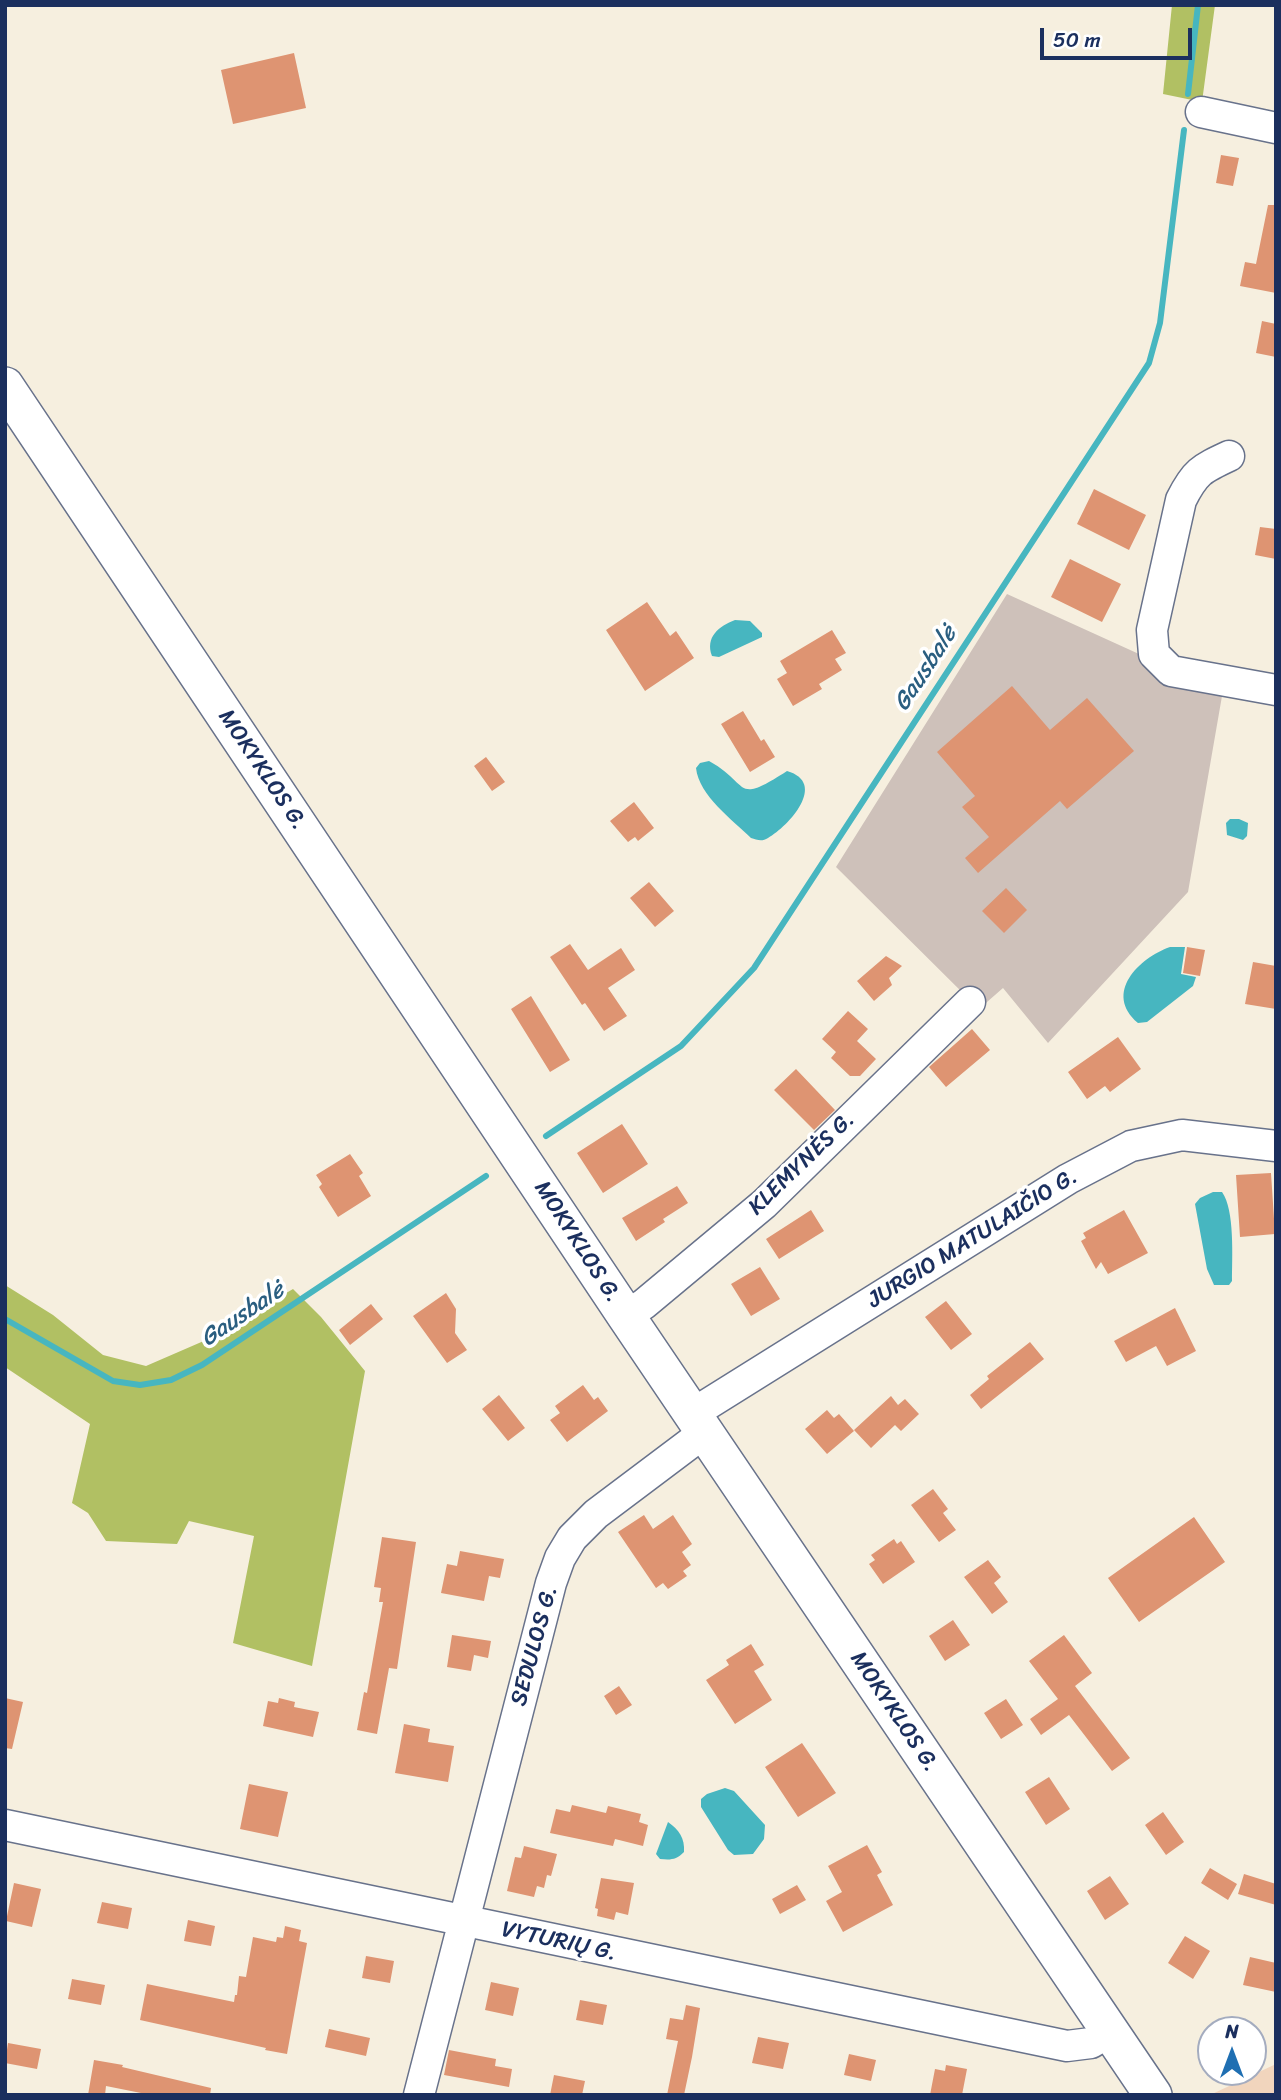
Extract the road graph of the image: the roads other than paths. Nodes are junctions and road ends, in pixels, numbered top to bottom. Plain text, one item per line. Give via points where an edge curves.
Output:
1 (1201, 112) dead end
2 (1276, 128) edge
3 (5, 386) edge
4 (1230, 456) dead end
5 (1276, 690) edge
6 (970, 1002) dead end
7 (1276, 1146) edge
8 (626, 1316) junction
9 (699, 1423) junction
10 (5, 1825) edge
11 (462, 1922) junction
12 (1111, 2031) junction
13 (419, 2095) edge
14 (1153, 2095) edge

1 - 2 street
3 - 8 main road, MOKYKLOS G.
4 - 5 street via 1202,468 1181,500 1152,631 1154,654 1171,671
6 - 8 street, KLEMYNĖS G. via 764,1204
7 - 9 street, JURGIO MATULAIČIO G. via 1182,1135 1131,1146 1068,1180
8 - 9 main road, MOKYKLOS G.
9 - 11 street, SEDULOS G. via 596,1514 560,1558
9 - 12 main road, MOKYKLOS G.
10 - 11 street, VYTURIŲ G.
11 - 12 street, VYTURIŲ G. via 1067,2046 1091,2043
11 - 13 street, SEDULOS G.
12 - 14 main road, MOKYKLOS G.

